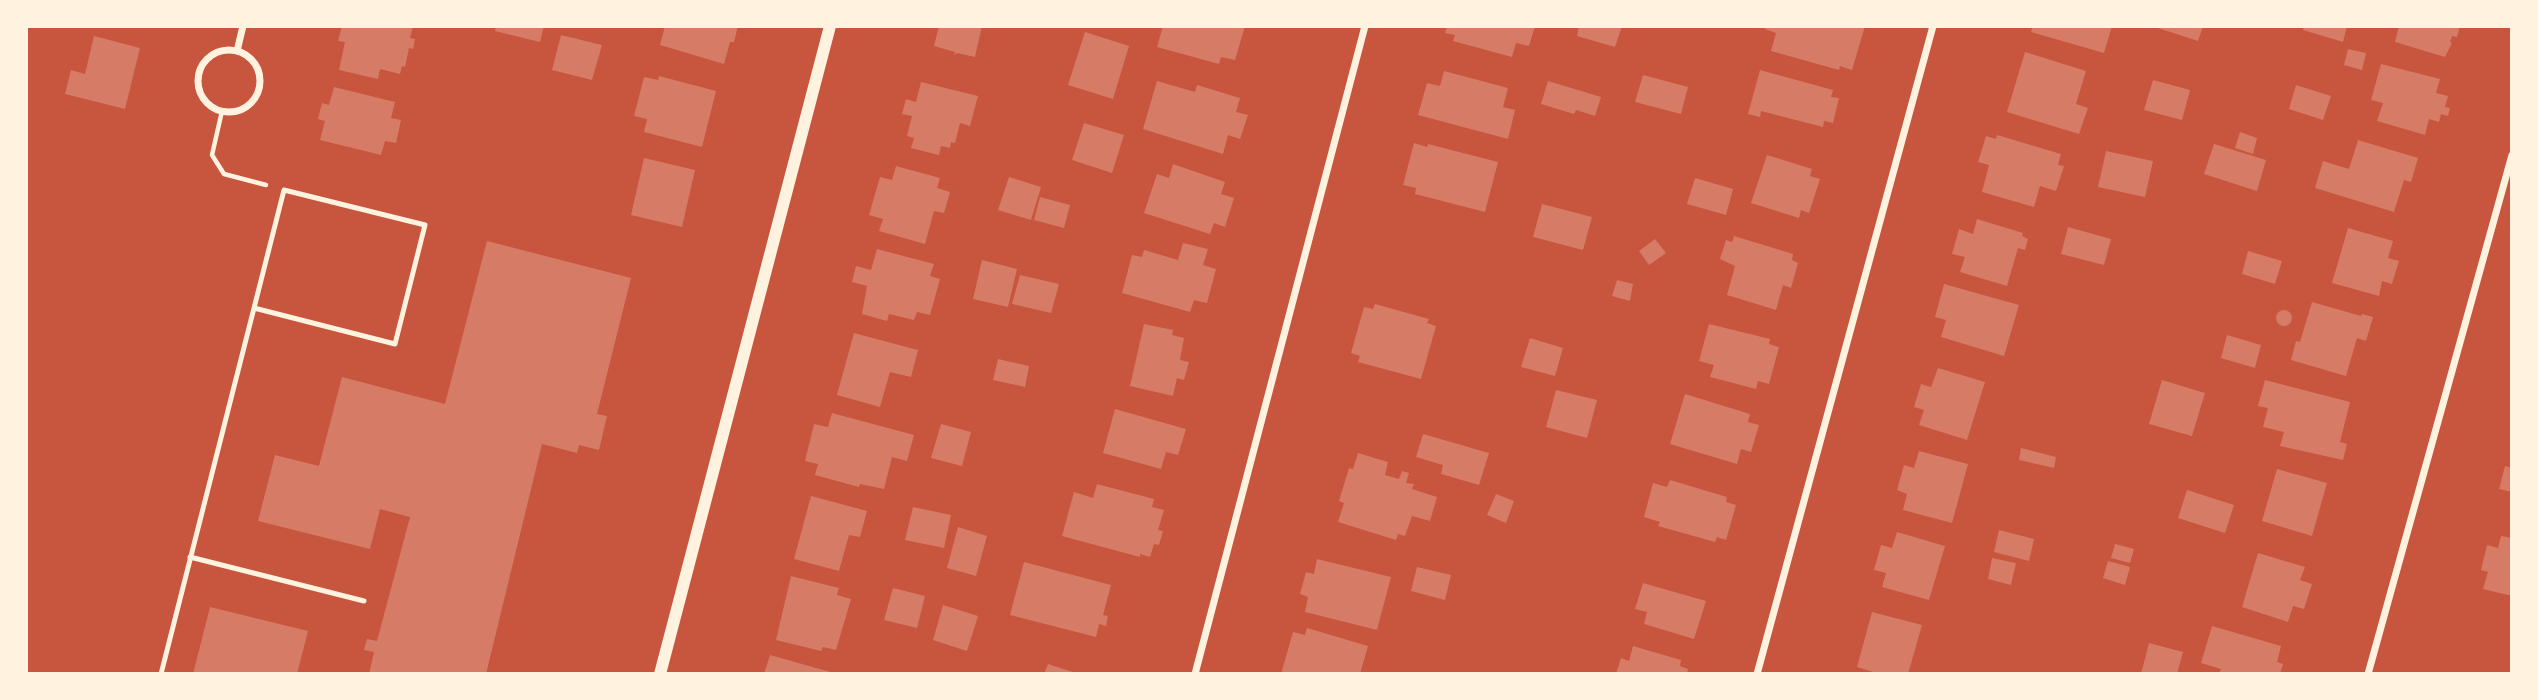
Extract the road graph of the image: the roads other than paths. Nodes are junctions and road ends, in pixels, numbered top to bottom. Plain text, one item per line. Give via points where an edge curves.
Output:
1 (243, 26) edge
2 (830, 26) edge
3 (1365, 26) edge
4 (1933, 26) edge
5 (237, 51) junction
6 (2512, 155) edge
7 (254, 308) junction
8 (190, 557) junction
9 (364, 601) dead end
10 (161, 674) edge
11 (660, 674) edge
12 (1195, 674) edge
13 (1758, 674) edge
14 (2368, 674) edge

1 - 5 street
2 - 11 street
3 - 12 street
4 - 13 street
5 - 5 street via 246,54 258,69 259,88 249,104 222,111 204,99 198,78 215,53
6 - 14 street
7 - 7 lane via 284,190 425,225 395,344
7 - 8 lane
8 - 9 lane
8 - 10 lane

